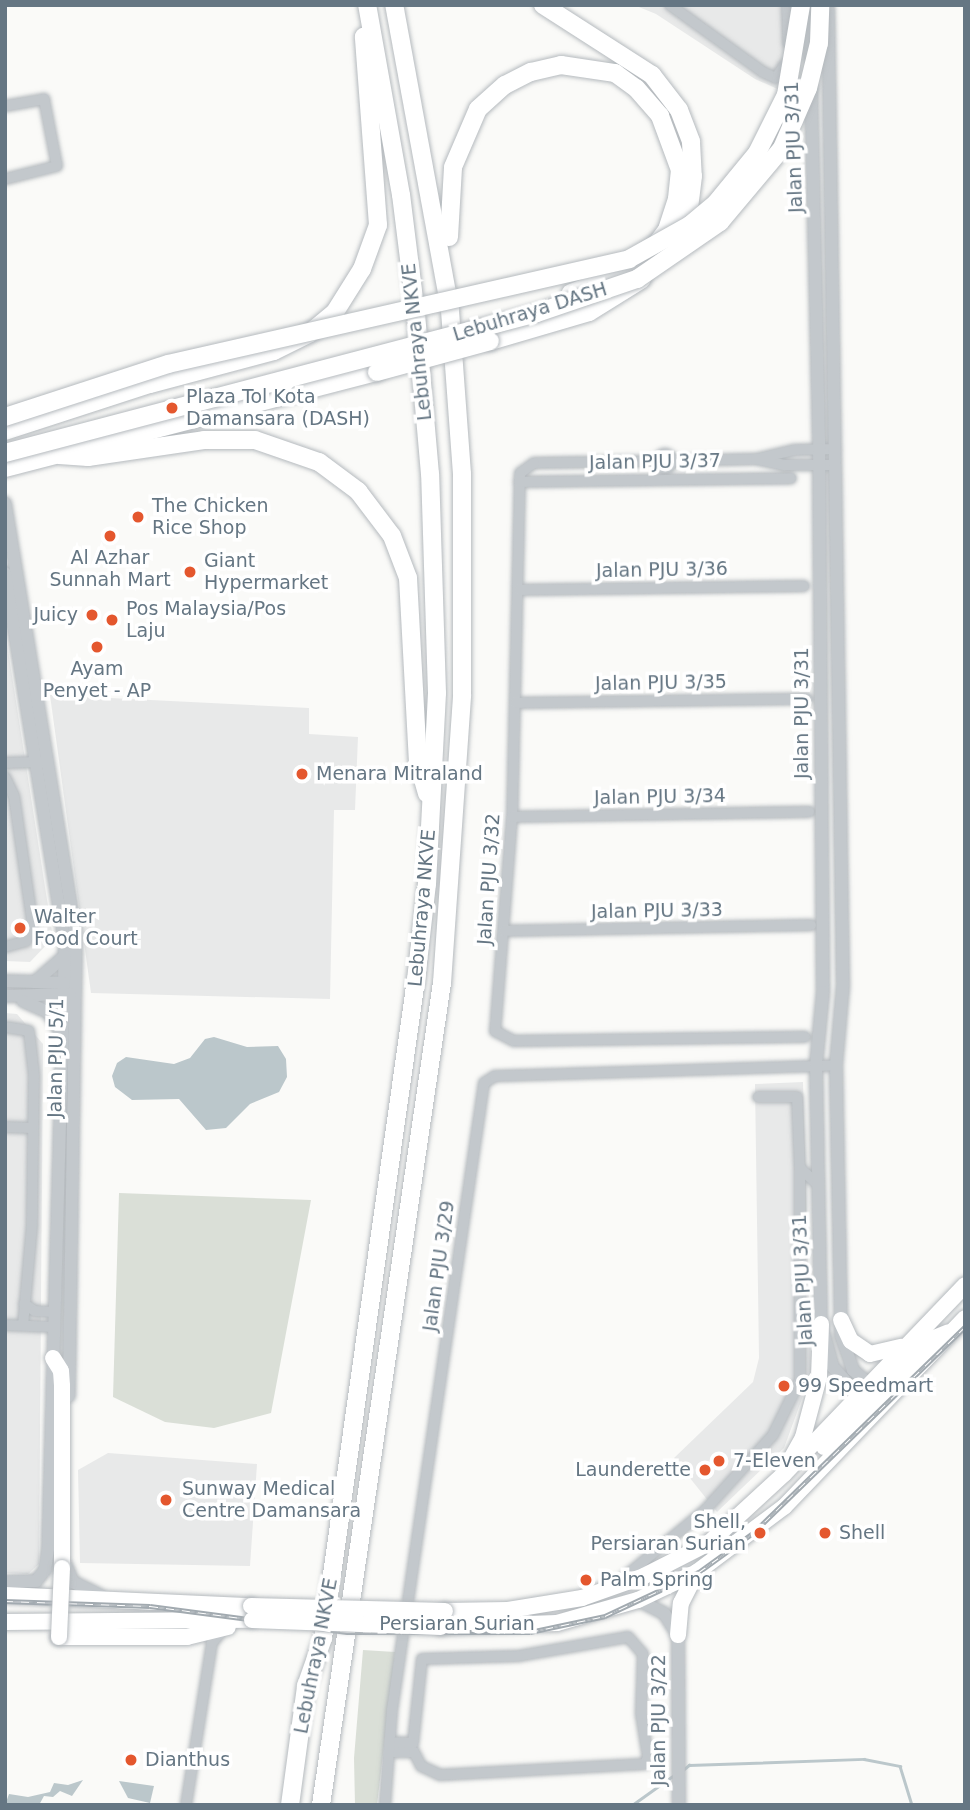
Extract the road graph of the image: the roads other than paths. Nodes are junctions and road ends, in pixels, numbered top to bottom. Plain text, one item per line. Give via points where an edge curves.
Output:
1 (365, 5) edge
2 (394, 5) edge
3 (543, 5) edge
4 (670, 5) edge
5 (688, 5) edge
6 (787, 5) edge
7 (801, 5) edge
8 (810, 5) edge
9 (820, 5) edge
10 (828, 5) edge
11 (688, 18) junction
12 (5, 106) edge
13 (5, 178) edge
14 (450, 309) junction
15 (10, 425) edge
16 (819, 449) junction
17 (836, 449) junction
18 (5, 452) edge
19 (28, 454) junction
20 (59, 454) junction
21 (755, 459) junction
22 (836, 465) junction
23 (819, 466) junction
24 (5, 468) edge
25 (792, 478) dead end
26 (519, 482) junction
27 (5, 503) edge
28 (5, 573) edge
29 (804, 586) dead end
30 (520, 590) junction
31 (807, 698) dead end
32 (516, 704) junction
33 (42, 762) junction
34 (5, 763) edge
35 (5, 777) edge
36 (431, 811) junction
37 (809, 811) dead end
38 (512, 817) junction
39 (811, 925) dead end
40 (503, 931) junction
41 (5, 947) edge
42 (65, 956) junction
43 (5, 981) edge
44 (32, 982) junction
45 (64, 983) junction
46 (77, 991) junction
47 (9, 996) edge
48 (64, 997) junction
49 (5, 1027) edge
50 (63, 1036) junction
51 (805, 1037) dead end
52 (816, 1065) junction
53 (836, 1065) junction
54 (758, 1097) dead end
55 (5, 1127) edge
56 (32, 1128) junction
57 (800, 1168) junction
58 (818, 1186) junction
59 (965, 1284) edge
60 (24, 1304) junction
61 (54, 1312) junction
62 (841, 1320) junction
63 (821, 1324) junction
64 (959, 1324) edge
65 (5, 1325) edge
66 (23, 1325) junction
67 (54, 1327) junction
68 (907, 1345) junction
69 (53, 1358) junction
70 (868, 1395) junction
71 (784, 1474) junction
72 (46, 1562) junction
73 (65, 1566) junction
74 (697, 1572) junction
75 (5, 1582) edge
76 (609, 1588) junction
77 (5, 1595) edge
78 (644, 1597) junction
79 (105, 1598) junction
80 (249, 1615) junction
81 (443, 1619) junction
82 (5, 1622) edge
83 (225, 1628) junction
84 (678, 1635) junction
85 (390, 1747) junction
86 (186, 1805) edge
87 (290, 1805) edge
88 (321, 1805) edge
89 (385, 1805) edge
90 (679, 1805) edge

1 - 15 highway via 378,225 362,269 335,312 310,333 274,351
1 - 36 highway, Lebuhraya NKVE via 401,195 430,474 437,693
2 - 14 highway, Lebuhraya NKVE
3 - 20 highway, bridge via 652,75 679,110 691,142 694,176 676,241 654,270 589,312
4 - 11 street
5 - 11 street
6 - 11 street via 788,43 782,74 776,78
7 - 15 highway, Lebuhraya DASH, bridge via 786,95 757,153 716,203 690,225 629,258 168,364
8 - 16 street, Jalan PJU 3/31
9 - 18 highway, Lebuhraya DASH, bridge via 819,43 808,88 782,148 720,222 637,279 537,313
10 - 17 street, Jalan PJU 3/31
12 - 13 street via 44,99 57,166
14 - 19 highway via 455,284 449,188 458,149 478,108 505,85 561,65 615,74 636,88 660,116 674,143 680,170 667,230 645,259 623,273 484,319
14 - 88 highway, Lebuhraya NKVE via 463,526 462,695 451,885 442,983
16 - 17 street
16 - 21 street
16 - 23 street, Jalan PJU 3/31
17 - 22 street, Jalan PJU 3/31
18 - 19 highway, bridge
19 - 20 highway
19 - 24 highway
20 - 36 highway via 88,457 204,440 256,440 319,461 358,491 392,537 408,578 418,761
21 - 23 street
21 - 26 street via 672,461 666,454 658,461 534,463 524,468
22 - 23 street
22 - 53 street, Jalan PJU 3/31 via 843,986
23 - 52 street, Jalan PJU 3/31 via 823,992
25 - 26 street, Jalan PJU 3/37
26 - 30 street, Jalan PJU 3/32
27 - 33 street, Jalan PJU 5/1
28 - 33 street, Jalan PJU 5/1
29 - 30 street, Jalan PJU 3/36
30 - 32 street, Jalan PJU 3/32
31 - 32 street, Jalan PJU 3/35
32 - 38 street, Jalan PJU 3/32
33 - 34 street
33 - 42 street, Jalan PJU 5/1
33 - 46 street, Jalan PJU 5/1 via 75,922
35 - 41 street via 14,796 33,926 31,935 20,944
36 - 87 highway, Lebuhraya NKVE via 416,980 327,1612 306,1686
37 - 38 street, Jalan PJU 3/34
38 - 40 street, Jalan PJU 3/32
39 - 40 street, Jalan PJU 3/33
40 - 51 street, Jalan PJU 3/32 via 495,1031 507,1040
42 - 44 street via 52,971
42 - 45 street, Jalan PJU 5/1
43 - 44 street
44 - 45 street
45 - 46 street
45 - 48 street, Jalan PJU 5/1
46 - 48 street
46 - 73 street, Jalan PJU 5/1
47 - 48 street
47 - 50 street via 48,1012
48 - 50 street, Jalan PJU 5/1
49 - 56 street via 22,1027 32,1039
50 - 61 street, Jalan PJU 5/1
52 - 53 street, Jalan PJU 3/29
52 - 58 street, Jalan PJU 3/31
52 - 85 street, Jalan PJU 3/29 via 495,1076 484,1083
53 - 62 street, Jalan PJU 3/31
54 - 57 street via 797,1097
55 - 56 street
56 - 60 street via 32,1225
57 - 58 street
57 - 76 street via 800,1380 773,1435 705,1510
58 - 63 street, Jalan PJU 3/31
59 - 68 main road, Persiaran Surian
60 - 61 street via 34,1311
60 - 66 street
61 - 67 street, Jalan PJU 5/1
62 - 68 main road via 851,1341 870,1354
62 - 70 street, Jalan PJU 3/31 via 847,1360
63 - 70 street, Jalan PJU 3/31 via 832,1367
63 - 71 main road via 813,1402
64 - 70 main road via 932,1339
64 - 74 main road, Persiaran Surian via 784,1507
65 - 66 street
66 - 67 street
67 - 69 street, Jalan PJU 5/1
68 - 70 main road, Persiaran Surian
69 - 72 street, Jalan PJU 5/1
69 - 83 main road, bridge via 62,1386 59,1637 187,1637
70 - 71 main road, Persiaran Surian
70 - 78 main road via 748,1522
71 - 76 main road, Persiaran Surian via 709,1543
72 - 73 street via 56,1575
72 - 75 street via 36,1581
73 - 79 street via 74,1582
74 - 78 main road, Persiaran Surian
74 - 84 main road via 681,1603
76 - 81 main road, Persiaran Surian via 550,1605
77 - 79 main road, Persiaran Surian
78 - 81 main road, Persiaran Surian via 557,1623
78 - 84 street via 664,1613
79 - 80 main road, Persiaran Surian
80 - 81 main road, Persiaran Surian, bridge
80 - 82 main road, Persiaran Surian
80 - 83 main road
83 - 86 street via 212,1643
84 - 90 street, Jalan PJU 3/22
85 - 85 street via 413,1743 422,1659 518,1656 628,1636 643,1654 645,1764 440,1775 421,1766 414,1752
85 - 89 street, Jalan PJU 3/29

